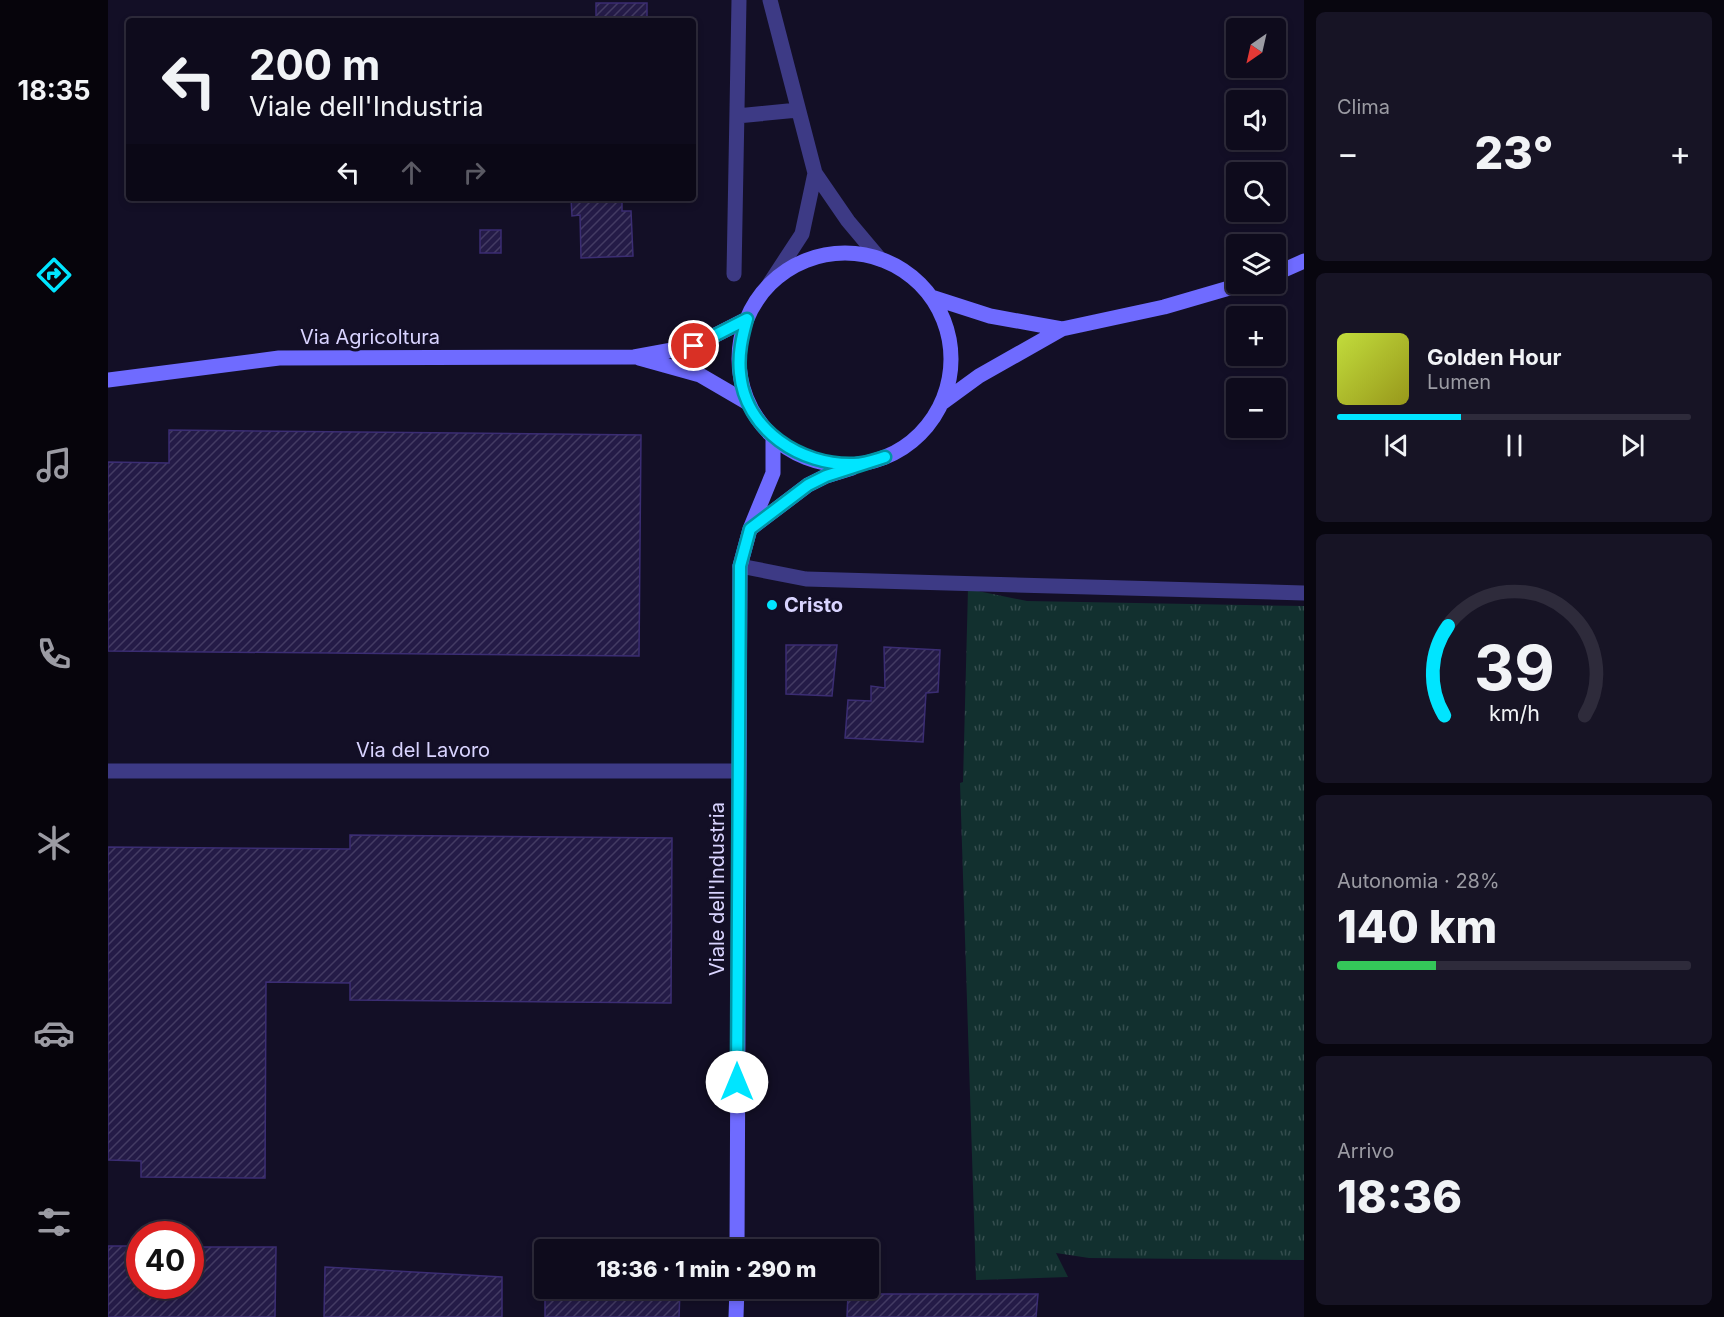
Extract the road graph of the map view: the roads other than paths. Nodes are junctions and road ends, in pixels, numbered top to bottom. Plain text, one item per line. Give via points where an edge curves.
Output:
1 (739, 0) edge
2 (770, 0) edge
3 (798, 110) junction
4 (737, 116) junction
5 (814, 173) junction
6 (880, 259) junction
7 (1304, 261) edge
8 (1286, 269) edge
9 (734, 274) dead end
10 (768, 286) junction
11 (1226, 289) edge
12 (932, 297) junction
13 (747, 319) junction
14 (1062, 328) junction
15 (634, 357) junction
16 (108, 380) edge
17 (748, 402) junction
18 (942, 403) junction
19 (773, 437) junction
20 (885, 457) junction
21 (750, 529) junction
22 (740, 566) junction
23 (1304, 593) edge
24 (108, 771) edge
25 (738, 771) junction
26 (737, 1239) edge
27 (737, 1299) edge
28 (736, 1317) edge

1 - 4 street
2 - 3 street
3 - 4 street
3 - 5 street
4 - 9 street
5 - 6 street
5 - 10 street via 802,234
6 - 10 main road via 850,253 820,256 792,267
6 - 12 main road via 909,274
7 - 8 main road
10 - 13 main road
11 - 14 main road via 1164,307
12 - 14 main road via 990,316
12 - 18 main road via 951,349 950,376
13 - 15 main road, Via Agricoltura via 694,346
13 - 17 main road via 740,346 740,375
14 - 18 main road
15 - 16 main road, Via Agricoltura via 279,358
15 - 17 main road, Via Agricoltura via 700,375
17 - 19 main road
18 - 20 main road via 928,426 909,444
19 - 20 main road via 798,454 826,463 856,465
19 - 21 main road, Viale dell'Industria via 773,473
20 - 21 main road via 808,485
21 - 22 main road, Viale dell'Industria
22 - 23 street via 806,579
22 - 25 main road, Viale dell'Industria
24 - 25 street, Via del Lavoro
25 - 26 main road, Viale dell'Industria
27 - 28 main road

